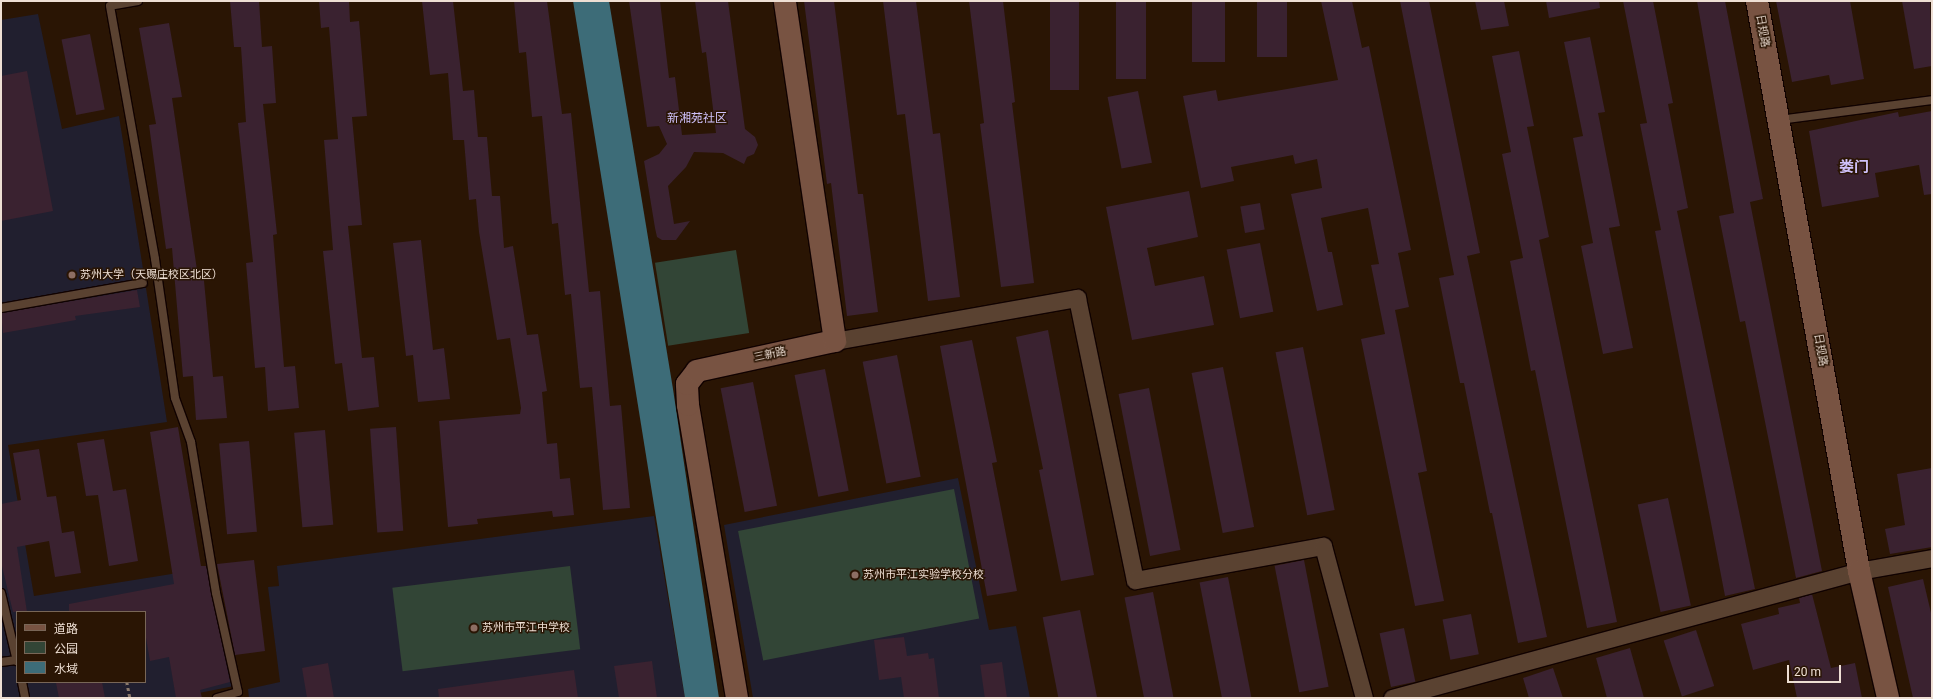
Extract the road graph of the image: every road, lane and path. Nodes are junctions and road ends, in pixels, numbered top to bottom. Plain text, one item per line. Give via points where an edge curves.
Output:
1 (138, 1) edge
2 (785, 1) edge
3 (1757, 1) edge
4 (1932, 100) edge
5 (1778, 120) junction
6 (143, 283) dead end
7 (1, 308) edge
8 (835, 340) junction
9 (1932, 558) edge
10 (1859, 571) junction
11 (1, 593) edge
12 (16, 656) edge
13 (16, 660) edge
14 (1, 662) edge
15 (22, 683) edge
16 (127, 683) edge
17 (25, 698) edge
18 (130, 698) edge
19 (216, 698) edge
20 (737, 698) edge
21 (1364, 698) edge
22 (1392, 698) edge
23 (1888, 698) edge

1 - 19 lane via 110,6 155,259 175,398 191,442 216,593 238,692
2 - 8 street
3 - 5 street, 日规路
4 - 5 lane
5 - 10 street, 日规路
6 - 7 lane
8 - 20 street, 三新路 via 697,371 687,384 688,405
8 - 21 street via 1077,298 1135,580 1323,546
9 - 10 street
10 - 22 street
10 - 23 street, 日规路
11 - 12 lane
13 - 14 lane
15 - 17 lane
16 - 18 path

